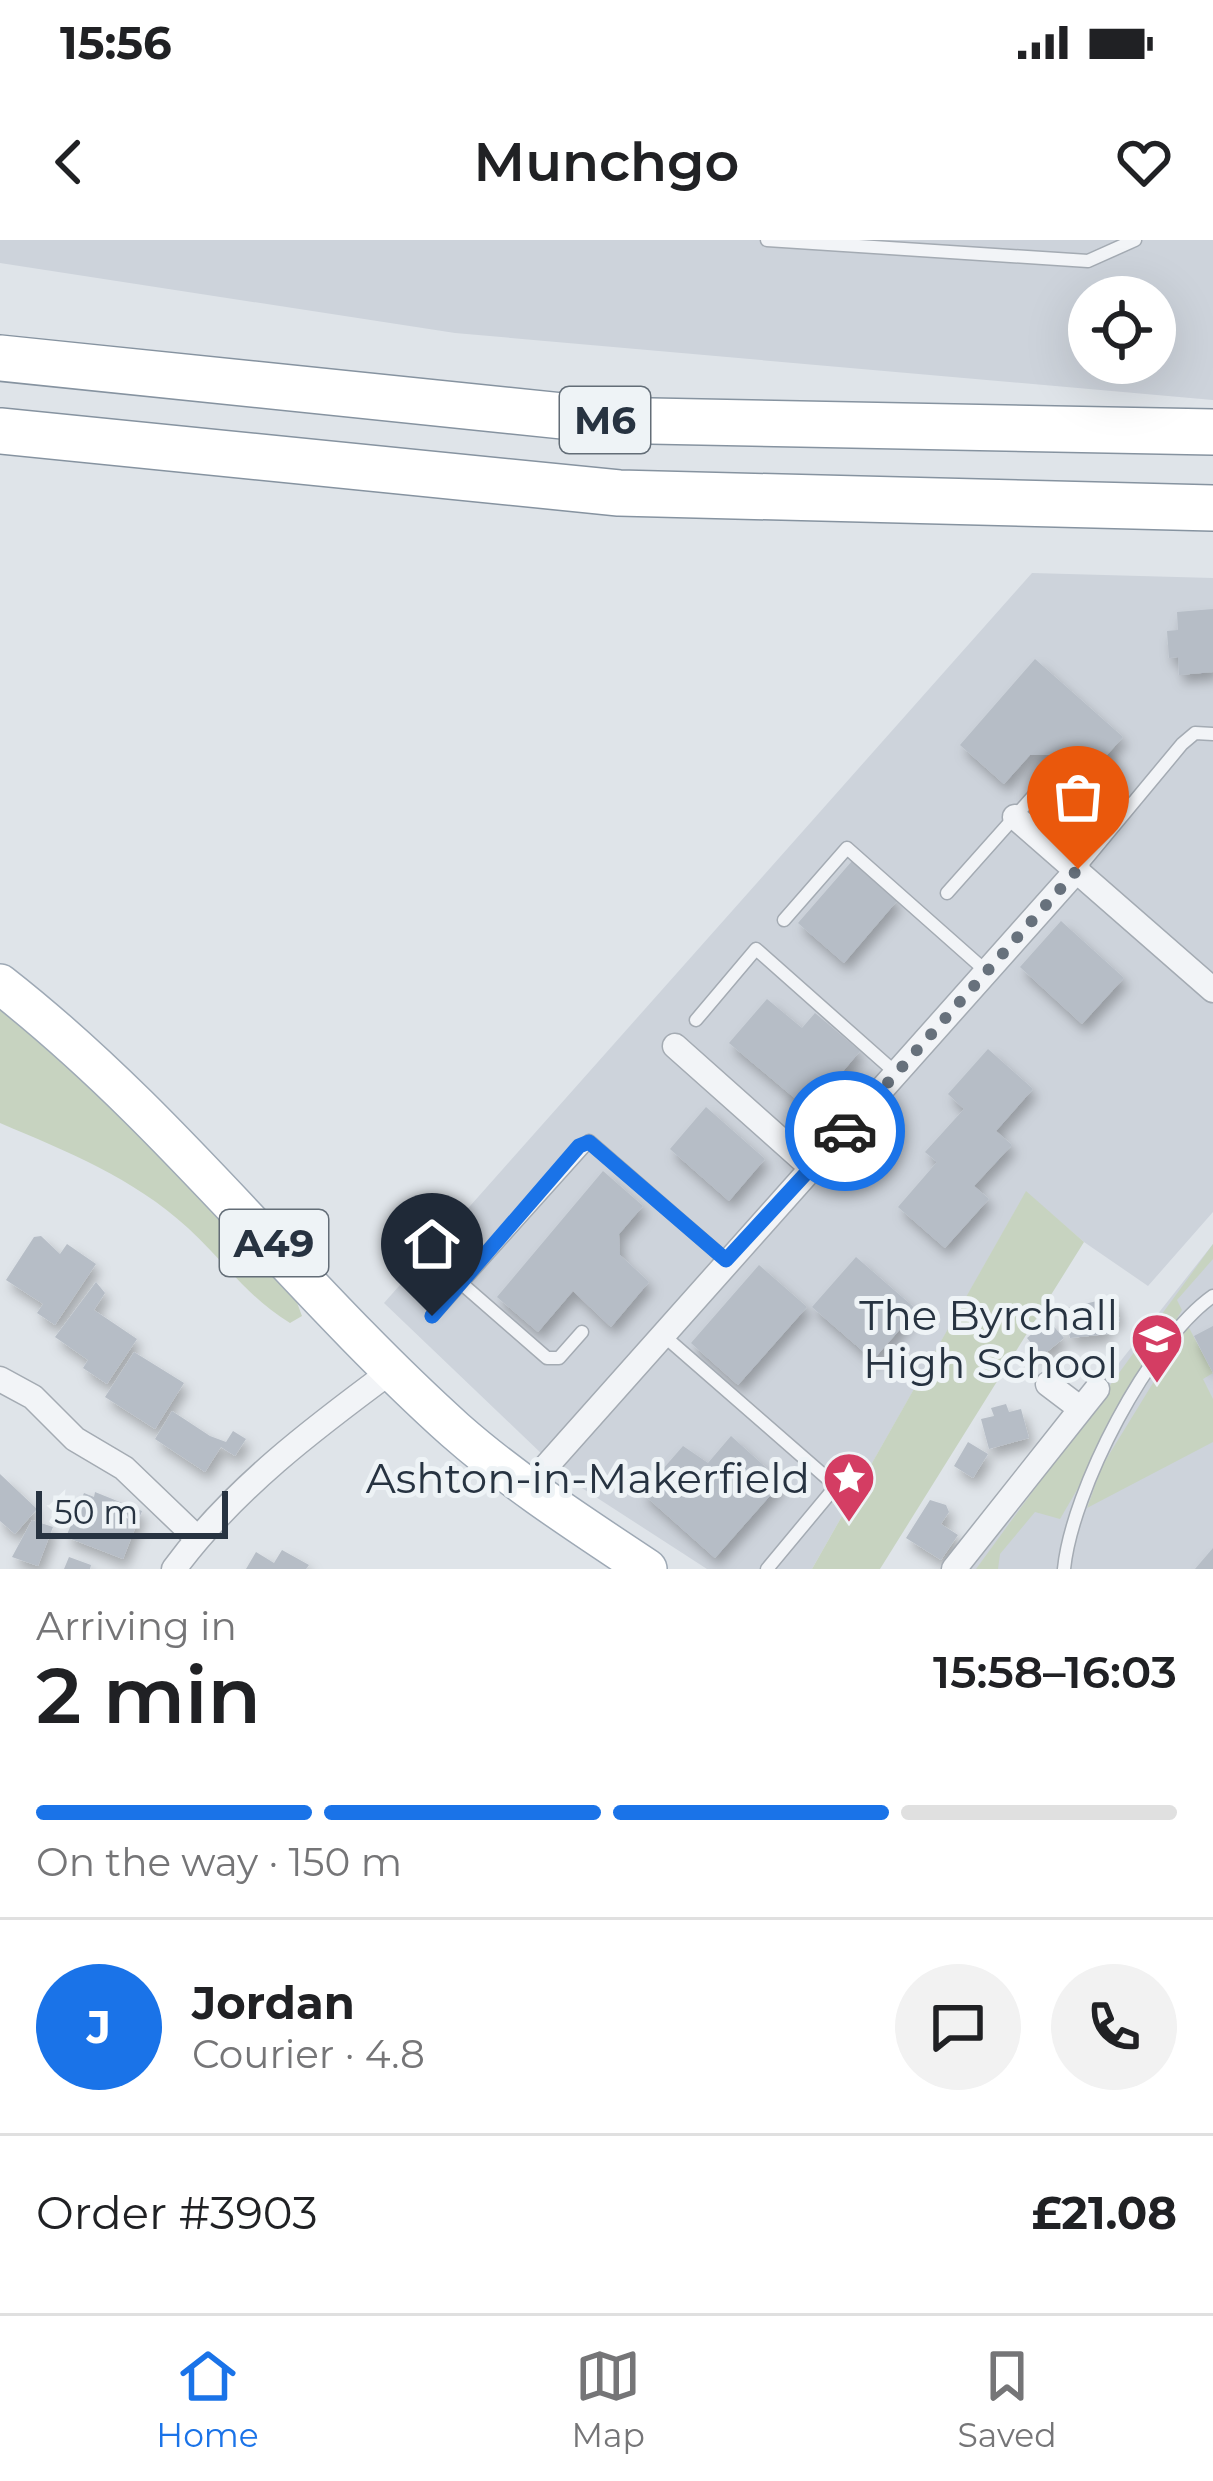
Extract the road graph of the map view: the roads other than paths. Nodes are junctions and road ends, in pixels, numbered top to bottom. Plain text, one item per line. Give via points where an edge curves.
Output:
1 (767, 240) edge
2 (1135, 240) edge
3 (0, 358) edge
4 (0, 431) edge
5 (1213, 432) edge
6 (1213, 508) edge
7 (1213, 734) edge
8 (1036, 793) dead end
9 (1015, 817) junction
10 (1078, 869) junction
11 (946, 893) dead end
12 (784, 920) dead end
13 (987, 971) junction
14 (0, 984) edge
15 (1213, 990) edge
16 (696, 1020) dead end
17 (674, 1046) dead end
18 (897, 1073) junction
19 (812, 1168) junction
20 (726, 1260) junction
21 (460, 1283) junction
22 (1213, 1296) edge
23 (432, 1316) dead end
24 (582, 1332) dead end
25 (662, 1334) junction
26 (394, 1370) junction
27 (0, 1378) edge
28 (1048, 1384) dead end
29 (527, 1488) junction
30 (196, 1538) junction
31 (174, 1569) edge
32 (647, 1569) edge
33 (767, 1569) edge
34 (954, 1569) edge
35 (1064, 1569) edge

1 - 2 lane via 1088,262
3 - 5 highway, M6 via 601,420
4 - 6 highway, M6 via 620,493
7 - 10 lane via 1195,733 1182,744
8 - 9 lane
9 - 10 street
9 - 11 lane
10 - 13 street
10 - 15 street
12 - 13 lane via 847,848
13 - 18 street
14 - 26 main road, A49 via 154,1117
16 - 18 lane via 756,949
17 - 19 street
18 - 19 street
19 - 20 street
20 - 21 lane via 589,1142
20 - 25 street
21 - 23 lane
21 - 24 lane via 547,1358 559,1358
22 - 35 lane via 1185,1316 1093,1467
25 - 29 street
25 - 33 lane via 836,1486
26 - 29 main road, A49
26 - 30 street via 309,1431
27 - 30 street via 124,1468
28 - 34 street via 1089,1399
29 - 32 main road, A49
30 - 31 street

